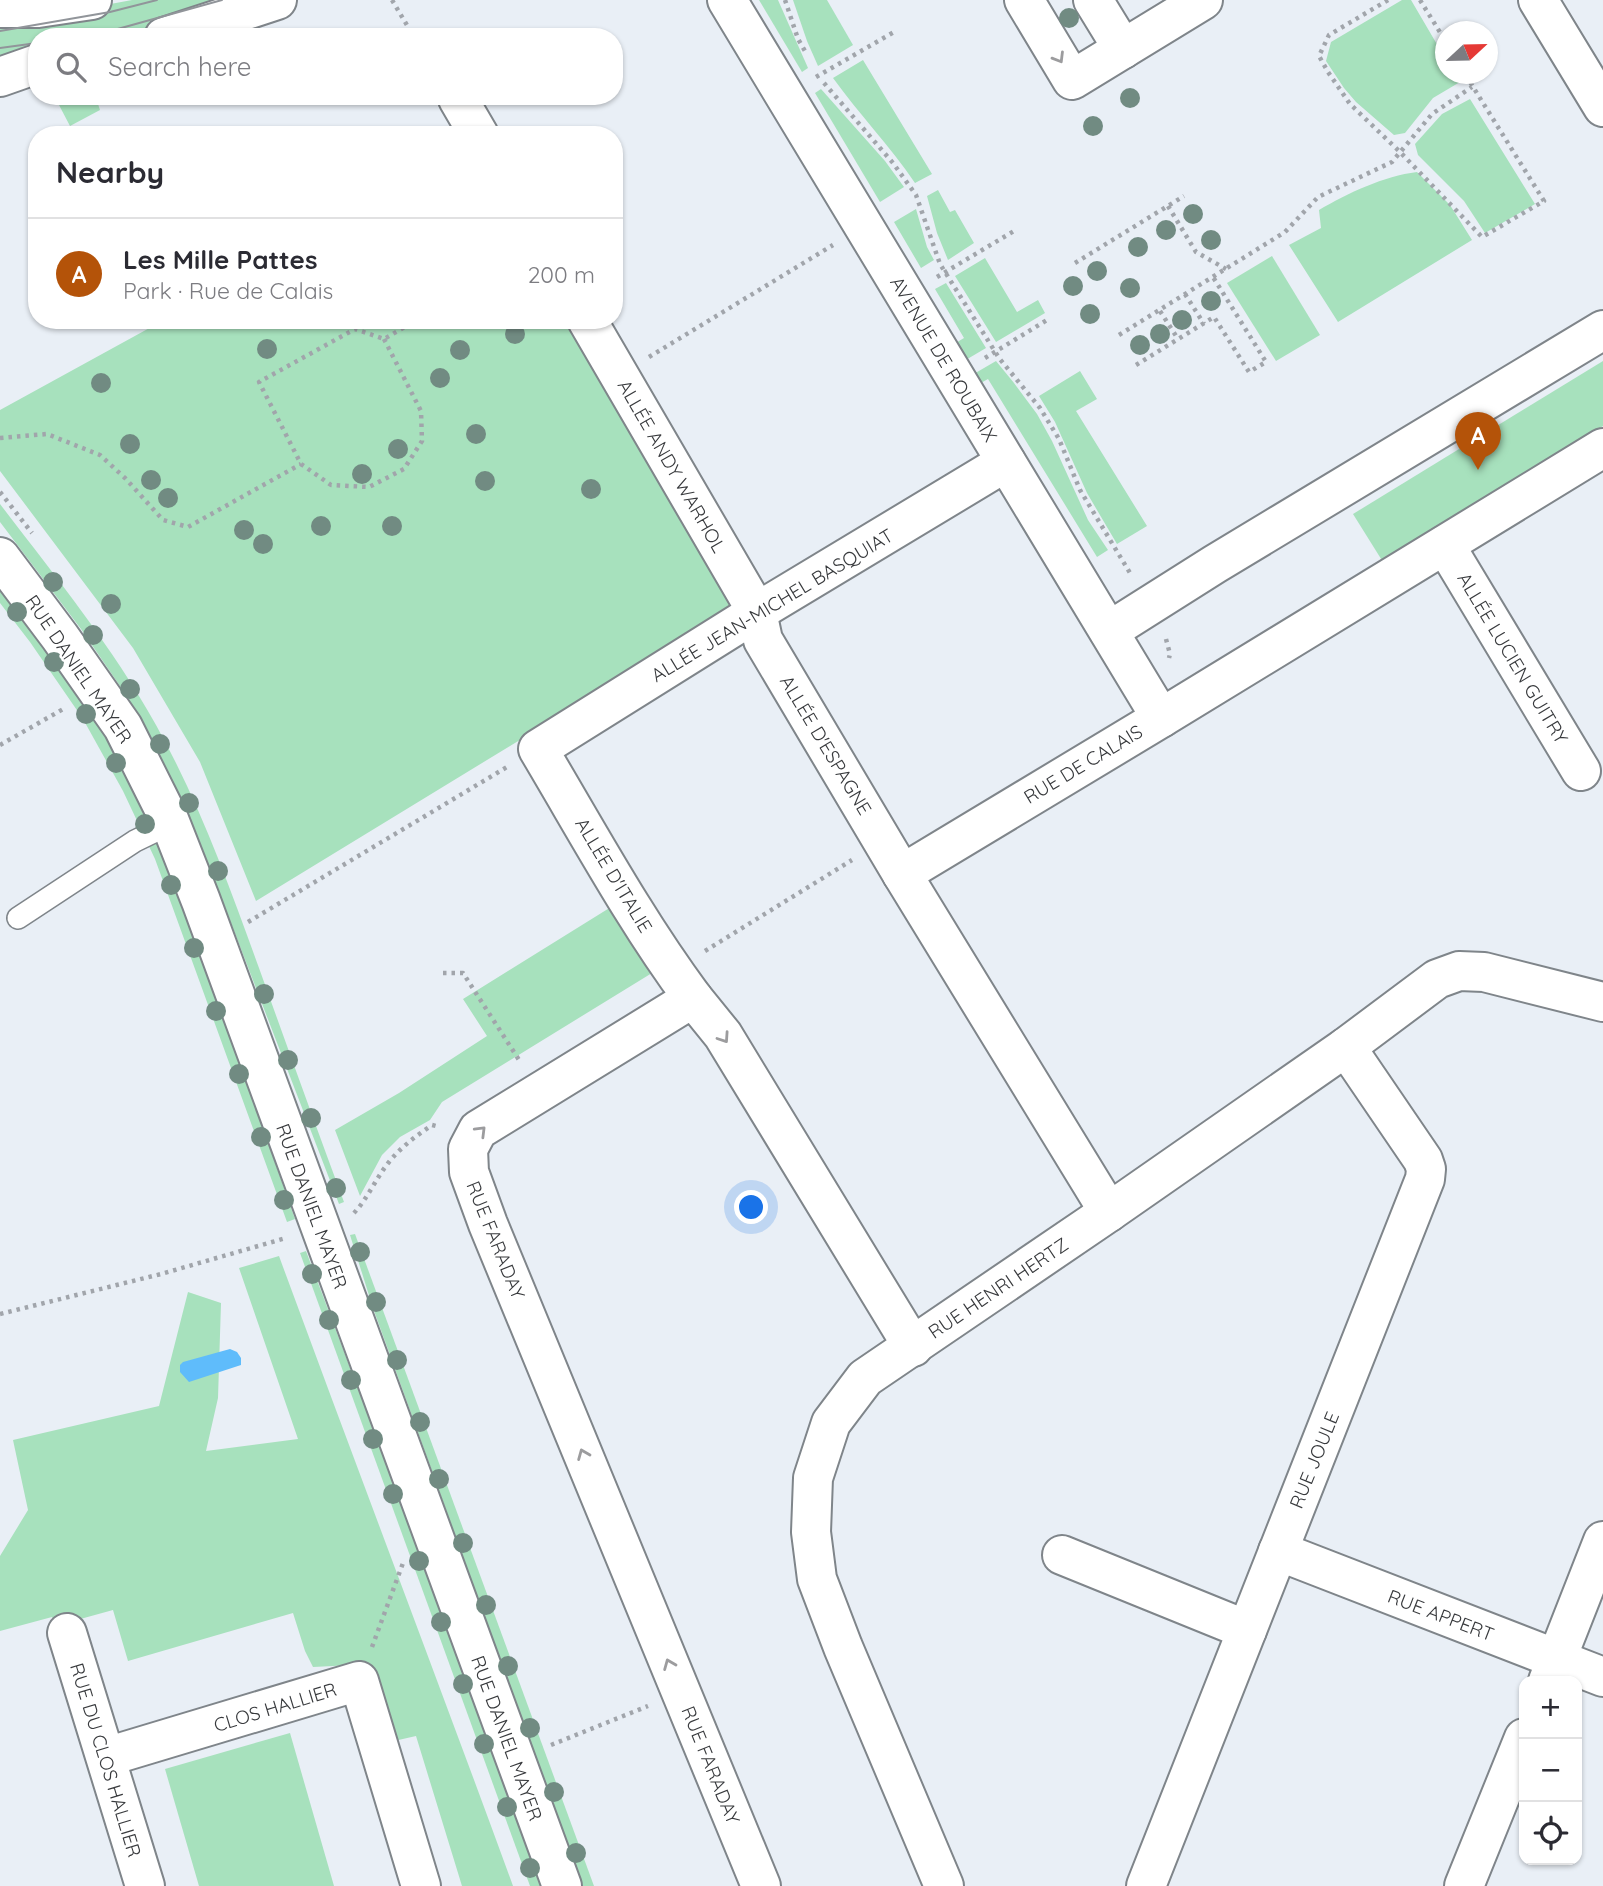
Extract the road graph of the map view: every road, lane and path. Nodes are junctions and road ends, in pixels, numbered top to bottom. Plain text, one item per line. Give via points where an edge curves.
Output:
1 (92, 0) edge
2 (277, 0) edge
3 (392, 0) edge
4 (727, 0) edge
5 (785, 0) edge
6 (1024, 0) edge
7 (1093, 0) edge
8 (1203, 0) edge
9 (1388, 0) edge
10 (1420, 0) edge
11 (1538, 0) edge
12 (0, 8) edge
13 (1435, 24) edge
14 (191, 28) edge
15 (409, 28) edge
16 (894, 32) dead end
17 (1123, 49) junction
18 (805, 51) dead end
19 (28, 67) edge
20 (818, 76) junction
21 (0, 77) edge
22 (1471, 84) edge
23 (1473, 87) junction
24 (785, 96) junction
25 (462, 105) edge
26 (1603, 107) edge
27 (474, 126) edge
28 (1400, 152) junction
29 (1184, 195) dead end
30 (1168, 205) junction
31 (1014, 231) dead end
32 (840, 240) dead end
33 (1075, 263) dead end
34 (1226, 269) junction
35 (945, 272) junction
36 (1213, 277) junction
37 (929, 282) dead end
38 (1185, 294) junction
39 (1160, 310) junction
40 (1047, 320) dead end
41 (1203, 324) junction
42 (401, 329) edge
43 (592, 329) edge
44 (1603, 330) edge
45 (1119, 335) dead end
46 (384, 339) junction
47 (1178, 339) junction
48 (996, 352) junction
49 (976, 363) dead end
50 (1136, 365) dead end
51 (619, 376) junction
52 (0, 438) edge
53 (1603, 448) edge
54 (1006, 462) junction
55 (301, 464) junction
56 (1445, 545) junction
57 (0, 557) edge
58 (1132, 577) dead end
59 (757, 612) junction
60 (1109, 631) junction
61 (58, 698) dead end
62 (65, 708) junction
63 (70, 716) dead end
64 (1161, 718) junction
65 (0, 745) edge
66 (538, 749) junction
67 (1581, 771) dead end
68 (170, 824) junction
69 (883, 841) junction
70 (902, 874) junction
71 (18, 918) dead end
72 (248, 922) dead end
73 (443, 973) dead end
74 (683, 985) junction
75 (1603, 1002) edge
76 (1346, 1047) junction
77 (521, 1064) dead end
78 (468, 1149) junction
79 (1108, 1212) junction
80 (320, 1225) junction
81 (285, 1238) junction
82 (289, 1250) dead end
83 (0, 1314) edge
84 (913, 1346) junction
85 (1603, 1541) edge
86 (1278, 1551) junction
87 (1062, 1555) dead end
88 (408, 1575) dead end
89 (1247, 1630) junction
90 (67, 1633) dead end
91 (1553, 1671) edge
92 (1603, 1677) edge
93 (359, 1681) junction
94 (681, 1693) junction
95 (1524, 1739) edge
96 (551, 1745) dead end
97 (106, 1757) junction
98 (145, 1886) edge
99 (421, 1886) edge
100 (562, 1886) edge
101 (761, 1886) edge
102 (944, 1886) edge
103 (1146, 1886) edge
104 (1464, 1886) edge

1 - 12 street
2 - 14 street
3 - 15 path
4 - 24 street, AVENUE DE ROUBAIX
5 - 18 path
6 -> 17 street via 1072,80
7 - 17 street
8 - 17 street
9 - 28 path via 1329,35 1319,56 1350,104
10 - 13 path
11 - 26 street
16 - 20 path
19 - 21 street
20 - 24 path
20 - 35 path via 916,195
22 - 23 path
23 - 28 path via 1432,114
23 - 28 path via 1544,201 1482,237
24 - 54 street, AVENUE DE ROUBAIX
25 - 27 street
28 - 34 path via 1392,162 1318,197 1285,232
29 - 30 path
30 - 33 path
30 - 34 path via 1196,252
31 - 35 path
32 - 51 path
34 - 36 path
35 - 37 path
35 - 48 path
36 - 38 path
36 - 41 path via 1266,362 1248,372 1214,317
38 - 39 path
38 - 41 path
39 - 45 path
39 - 47 path
40 - 48 path
41 - 47 path
42 - 46 path
43 - 51 street, ALLÉE ANDY WARHOL
44 - 60 street
46 - 55 path via 355,329 259,382
46 - 55 path via 421,411 422,441 404,469 369,487 331,485
47 - 50 path
48 - 49 path
48 - 58 path via 1059,439 1080,490
51 - 59 street, ALLÉE ANDY WARHOL
52 - 55 path via 47,434 100,455 163,520 188,527
53 - 56 street, RUE DE CALAIS
54 - 59 street, ALLÉE JEAN-MICHEL BASQUIAT
54 - 60 street, AVENUE DE ROUBAIX
56 - 64 street, RUE DE CALAIS
56 - 67 street, ALLÉE LUCIEN GUITRY
57 - 68 street, RUE DANIEL MAYER via 123,727
59 - 66 street, ALLÉE JEAN-MICHEL BASQUIAT
59 - 69 street, ALLÉE D'ESPAGNE via 763,640
60 - 64 street, AVENUE DE ROUBAIX
61 - 62 path
62 - 63 path
62 - 65 path
64 - 70 street, RUE DE CALAIS
66 - 72 path
66 - 74 street, ALLÉE D'ITALIE
68 - 71 lane via 135,841
68 - 80 street, RUE DANIEL MAYER
69 - 70 street, ALLÉE D'ESPAGNE
69 - 74 path
70 - 79 street
73 - 77 path via 463,973
78 -> 74 street via 478,1130
74 -> 84 street via 723,1035
75 - 76 street, RUE HENRI HERTZ via 1484,972 1459,971 1437,979
76 - 79 street, RUE HENRI HERTZ
76 - 86 street, RUE JOULE via 1423,1160 1425,1179
78 - 80 path via 447,1128 432,1125 388,1163 355,1212
94 -> 78 street, RUE FARADAY via 488,1224 469,1172
79 - 84 street, RUE HENRI HERTZ
80 - 81 path
80 - 100 street, RUE DANIEL MAYER
81 - 82 path
81 - 83 path
84 - 102 street, RUE HENRI HERTZ via 865,1378 831,1423 813,1478 811,1532 821,1590
85 - 91 street
86 - 89 street, RUE JOULE
86 - 91 street, RUE APPERT
87 - 89 street
88 - 93 path via 404,1563
89 - 103 street, RUE JOULE
90 - 97 street, RUE DU CLOS HALLIER
91 - 92 street, RUE APPERT
93 - 97 street, CLOS HALLIER
93 - 99 street, CLOS HALLIER
94 - 96 path
94 - 101 street, RUE FARADAY
95 - 104 street
97 - 98 street, RUE DU CLOS HALLIER

